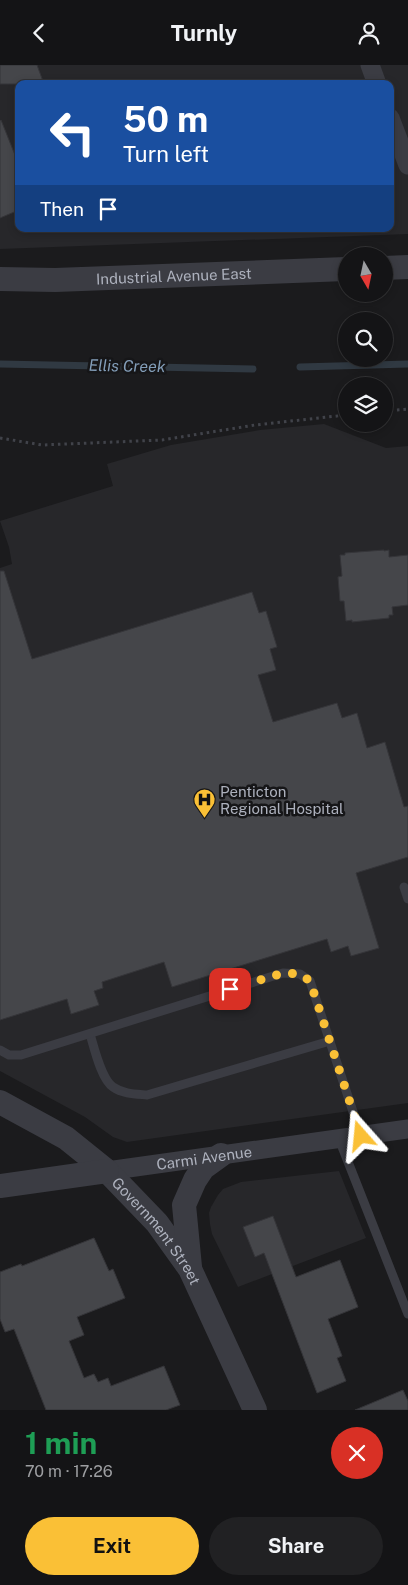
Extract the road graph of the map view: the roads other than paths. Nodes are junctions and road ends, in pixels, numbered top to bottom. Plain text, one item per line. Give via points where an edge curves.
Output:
1 (370, 65) edge
2 (376, 80) edge
3 (394, 128) edge
4 (408, 165) edge
5 (408, 267) edge
6 (393, 268) edge
7 (338, 269) edge
8 (0, 279) edge
9 (404, 887) dead end
10 (408, 899) edge
11 (90, 1034) junction
12 (330, 1041) junction
13 (0, 1050) edge
14 (0, 1103) edge
15 (408, 1129) edge
16 (361, 1136) junction
17 (339, 1139) junction
18 (221, 1155) junction
19 (107, 1171) junction
20 (0, 1186) edge
21 (190, 1269) junction
22 (408, 1314) edge
23 (254, 1410) edge

1 - 2 street
3 - 4 street
5 - 6 street
7 - 8 street, Industrial Avenue East via 55,280
9 - 10 lane
11 - 12 lane via 105,1077 112,1087 130,1094 147,1095
11 - 12 lane via 283,973 300,974 310,981
11 - 13 lane via 21,1055 9,1055
12 - 16 lane
14 - 19 street, Government Street via 66,1138
15 - 16 street, Carmi Avenue
16 - 17 street, Carmi Avenue
17 - 18 street, Carmi Avenue
17 - 22 lane
18 - 19 street, Carmi Avenue
18 - 21 street via 203,1169 184,1205
19 - 20 street, Carmi Avenue
19 - 21 street, Government Street via 157,1223
21 - 23 street, Government Street

